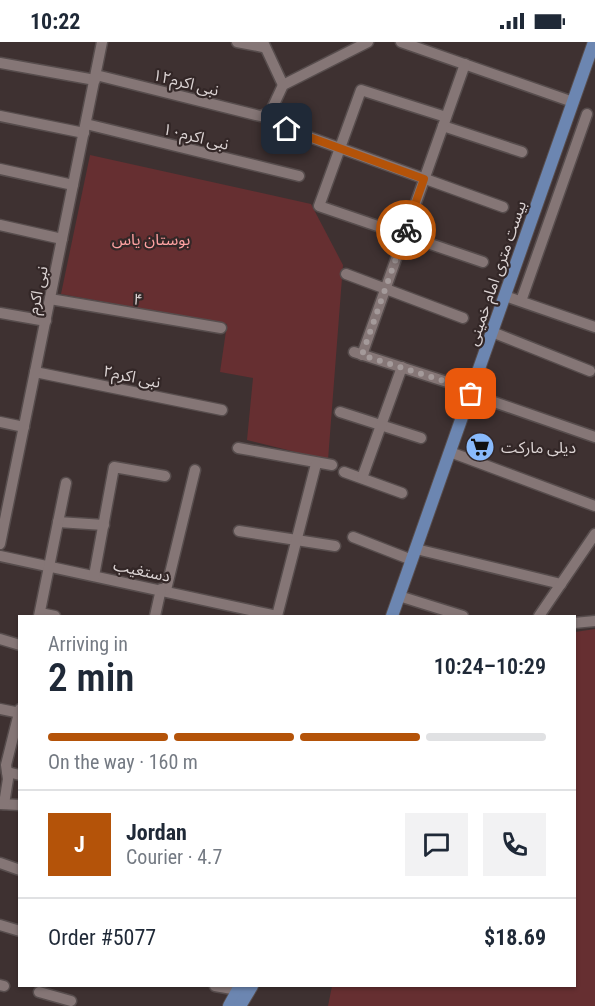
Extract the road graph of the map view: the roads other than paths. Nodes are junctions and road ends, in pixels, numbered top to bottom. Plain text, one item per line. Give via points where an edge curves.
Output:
1 (102, 42) edge
2 (237, 42) edge
3 (368, 42) edge
4 (401, 42) edge
5 (594, 42) edge
6 (263, 44) edge
7 (0, 63) edge
8 (465, 64) junction
9 (95, 77) junction
10 (283, 86) junction
11 (572, 105) junction
12 (591, 115) edge
13 (0, 116) edge
14 (444, 122) junction
15 (85, 129) junction
16 (287, 129) dead end
17 (341, 148) junction
18 (522, 152) dead end
19 (0, 169) edge
20 (299, 176) dead end
21 (424, 179) junction
22 (73, 185) junction
23 (503, 207) dead end
24 (0, 225) edge
25 (405, 234) junction
26 (62, 239) junction
27 (483, 262) dead end
28 (346, 274) dead end
29 (385, 290) junction
30 (505, 296) junction
31 (50, 299) junction
32 (521, 301) junction
33 (0, 313) edge
34 (463, 318) dead end
35 (46, 321) junction
36 (595, 327) edge
37 (221, 328) dead end
38 (492, 332) junction
39 (402, 367) junction
40 (590, 371) dead end
41 (35, 372) junction
42 (471, 392) junction
43 (222, 410) dead end
44 (340, 412) dead end
45 (0, 422) edge
46 (381, 424) junction
47 (24, 427) junction
48 (595, 437) edge
49 (421, 438) dead end
50 (238, 448) dead end
51 (450, 452) junction
52 (316, 464) junction
53 (332, 465) dead end
54 (195, 470) dead end
55 (344, 472) dead end
56 (165, 476) dead end
57 (362, 478) junction
58 (66, 483) dead end
59 (402, 493) dead end
60 (595, 506) edge
61 (58, 522) junction
62 (104, 525) junction
63 (239, 531) dead end
64 (595, 534) edge
65 (353, 537) dead end
66 (296, 541) junction
67 (0, 544) edge
68 (334, 546) dead end
69 (414, 555) junction
70 (0, 556) edge
71 (50, 567) junction
72 (94, 576) junction
73 (561, 584) junction
74 (164, 590) junction
75 (399, 596) junction
76 (232, 611) edge
77 (391, 614) edge
78 (39, 615) edge
79 (155, 615) edge
80 (268, 615) edge
81 (277, 615) edge
82 (460, 615) edge
83 (540, 615) edge
84 (595, 621) edge
85 (576, 623) edge
86 (0, 639) edge
87 (18, 644) edge
88 (0, 709) edge
89 (18, 712) edge
90 (18, 717) edge
91 (7, 772) junction
92 (18, 775) edge
93 (2, 804) edge
94 (18, 806) edge
95 (0, 863) edge
96 (18, 869) edge
97 (0, 925) edge
98 (18, 931) edge
99 (251, 987) edge
100 (239, 988) edge
101 (39, 992) dead end
102 (49, 1001) edge
103 (71, 1001) dead end
104 (229, 1006) edge
105 (240, 1006) edge

1 - 9 street, نبی اکرم
2 - 6 street
3 - 10 street
4 - 8 street
5 - 11 main road, بیست متری امام خمینی
6 - 10 street
7 - 9 street, نبی اکرم۱۲
8 - 11 street
8 - 14 street
9 - 10 street, نبی اکرم۱۲ via 260,116 270,113
9 - 15 street, نبی اکرم
11 - 12 street
11 - 30 main road, بیست متری امام خمینی
12 - 32 street
13 - 15 street, نبی اکرم۱۰
14 - 17 street via 361,90
14 - 18 street
14 - 21 street
15 - 20 street, نبی اکرم۱۰
15 - 22 street, نبی اکرم
16 - 17 street
17 - 21 street
17 - 25 street via 319,206
19 - 22 street
21 - 23 street
21 - 25 street
22 - 26 street, نبی اکرم
24 - 26 street
25 - 27 street
25 - 29 street
26 - 31 street, نبی اکرم
28 - 29 street
29 - 34 street
29 - 39 street via 358,353
30 - 32 street
30 - 38 main road, بیست متری امام خمینی
31 - 35 street, نبی اکرم
31 - 37 street, ۴
32 - 36 street
33 - 35 street
35 - 41 street, نبی اکرم
38 - 40 street
38 - 42 main road, بیست متری امام خمینی
39 - 42 street
39 - 46 street
41 - 43 street, نبی اکرم۲
41 - 47 street, نبی اکرم
42 - 48 street
42 - 51 main road, بیست متری امام خمینی
44 - 46 street
45 - 47 street
46 - 49 street
46 - 57 street
47 - 67 street, نبی اکرم
50 - 52 street
51 - 60 street
51 - 69 main road, بیست متری امام خمینی
52 - 53 street
52 - 66 street
54 - 74 street
55 - 57 street
56 - 62 street via 114,467
57 - 59 street
58 - 61 street
61 - 62 street
61 - 71 street
62 - 72 street
63 - 66 street
64 - 73 street
65 - 69 street
66 - 68 street
66 - 81 street
69 - 73 street
69 - 75 main road, بیست متری امام خمینی
70 - 71 street, دستغیب
71 - 72 street, دستغیب
71 - 78 street
72 - 74 street, دستغیب
73 - 83 street
74 - 76 street, دستغیب
74 - 79 street
75 - 77 main road, بیست متری امام خمینی
75 - 82 street
76 - 80 street, دستغیب
84 - 85 street
86 - 87 street
88 - 89 street
90 - 91 street
91 - 92 street
91 - 93 street
93 - 94 street
95 - 96 street
97 - 98 street
99 - 105 main road
100 - 104 main road
101 - 102 street
102 - 103 street

